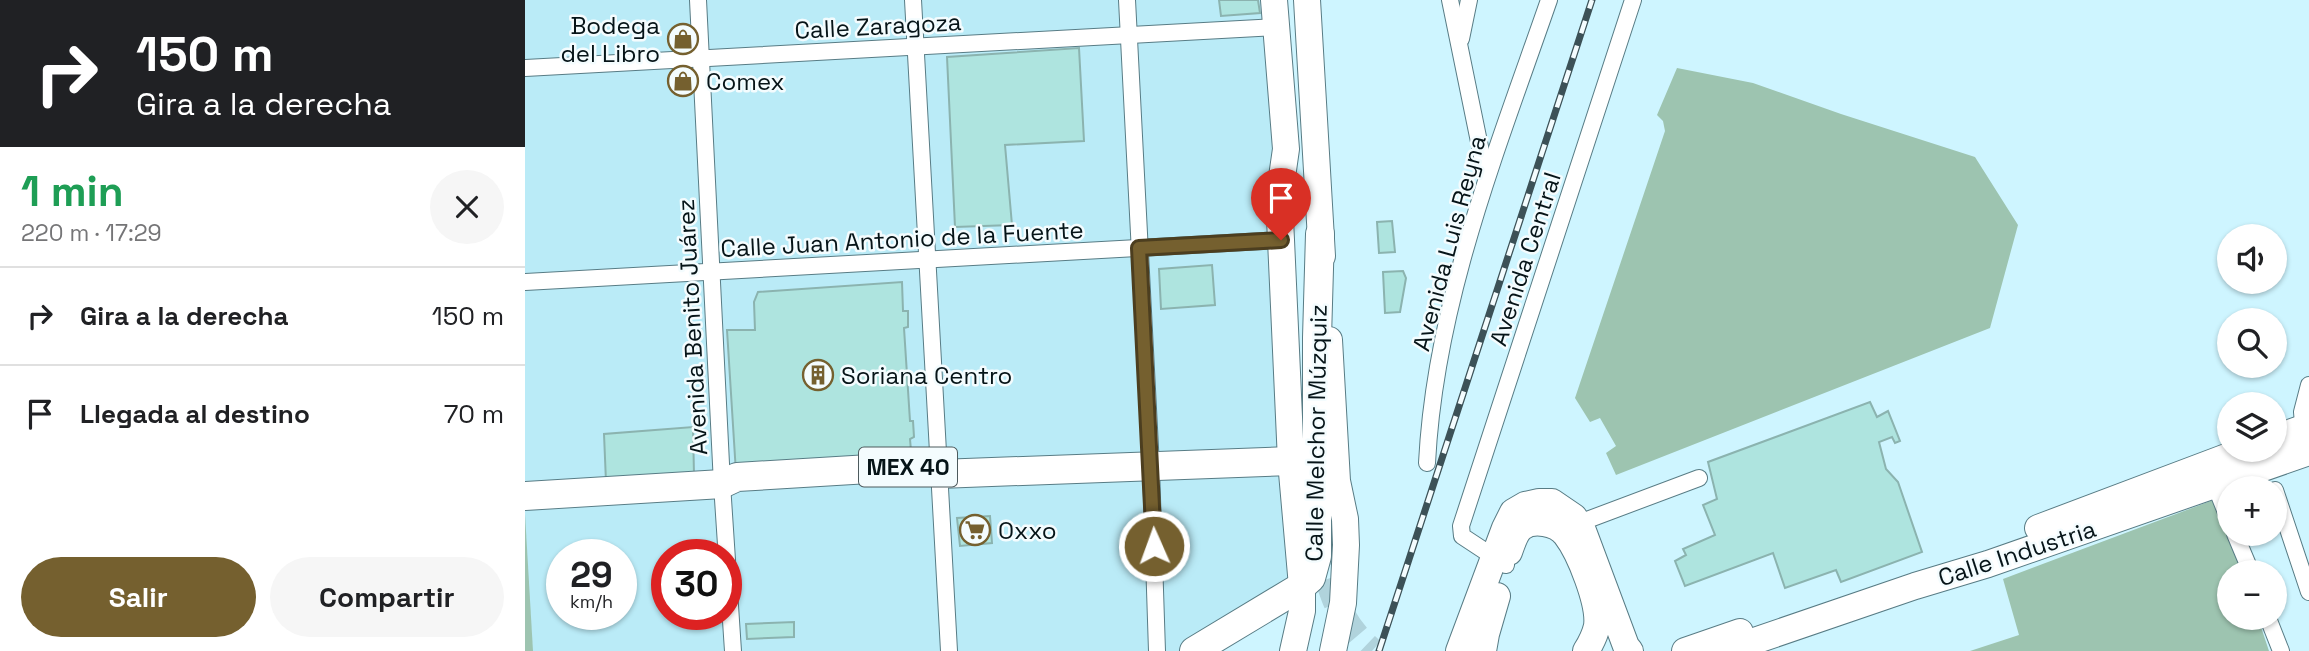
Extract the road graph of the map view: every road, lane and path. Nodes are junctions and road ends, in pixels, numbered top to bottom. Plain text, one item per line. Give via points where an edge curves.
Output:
1 (698, 0) edge
2 (913, 0) edge
3 (1127, 0) edge
4 (1274, 0) edge
5 (1307, 0) edge
6 (1450, 0) edge
7 (1469, 0) edge
8 (1549, 0) edge
9 (1633, 0) edge
10 (1276, 27) junction
11 (1129, 35) junction
12 (1460, 44) junction
13 (916, 47) junction
14 (702, 59) junction
15 (525, 68) edge
16 (1286, 149) junction
17 (1486, 177) junction
18 (1320, 234) junction
19 (1281, 240) junction
20 (1139, 248) junction
21 (927, 260) junction
22 (712, 272) junction
23 (525, 282) edge
24 (2309, 385) edge
25 (2287, 439) edge
26 (2308, 442) edge
27 (1291, 461) junction
28 (2230, 462) edge
29 (1427, 463) dead end
30 (1151, 467) junction
31 (2270, 473) edge
32 (939, 474) junction
33 (2215, 474) junction
34 (1699, 478) dead end
35 (1337, 481) junction
36 (2217, 481) edge
37 (722, 485) junction
38 (1306, 495) dead end
39 (525, 496) edge
40 (1579, 523) junction
41 (1500, 562) junction
42 (1988, 564) junction
43 (1302, 586) junction
44 (2309, 592) edge
45 (2273, 630) edge
46 (733, 651) edge
47 (949, 651) edge
48 (1157, 651) edge
49 (1195, 651) edge
50 (1293, 651) edge
51 (1317, 651) edge
52 (1333, 651) edge
53 (1459, 651) edge
54 (1483, 651) edge
55 (1586, 651) edge
56 (1630, 651) edge
57 (1685, 651) edge
58 (1725, 651) edge
59 (1762, 651) edge
60 (2281, 651) edge

1 - 14 street, Avenida Benito Juárez
2 - 13 street
3 - 11 street
4 - 10 main road
5 - 18 main road
6 - 12 street
7 - 12 street
8 - 17 street, Avenida Luis Reyna
9 - 41 street, Avenida Central via 1461,531
10 - 11 street, Calle Zaragoza
10 - 16 main road
11 - 13 street, Calle Zaragoza
11 - 20 street
12 - 17 street
13 - 14 street, Calle Zaragoza
13 - 21 street
14 - 15 street, Calle Zaragoza
14 - 22 street, Avenida Benito Juárez
16 - 19 main road via 1279,198
16 - 38 main road
17 - 29 street, Avenida Luis Reyna via 1452,300 1429,421
18 - 35 main road
18 - 43 highway, Calle Melchor Múzquiz via 1317,556 1311,578
19 - 20 street, Calle Juan Antonio de la Fuente
19 - 27 main road
20 - 21 street, Calle Juan Antonio de la Fuente
20 - 30 street
21 - 22 street, Calle Juan Antonio de la Fuente
21 - 32 street
22 - 23 street, Calle Juan Antonio de la Fuente
22 - 37 street, Avenida Benito Juárez
24 - 26 street via 2302,412
25 - 26 main road
26 - 31 main road, Calle Industria
27 - 30 highway, MEX 40
27 - 43 main road
28 - 33 main road, Calle Industria
30 - 32 highway, MEX 40
30 - 48 street
31 - 33 main road, Calle Industria
31 - 44 street
32 - 37 highway, MEX 40 via 919,466 737,477
32 - 47 street
33 - 36 street
33 - 42 main road, Calle Industria
33 - 57 main road, Calle Industria
34 - 40 street
35 - 51 main road via 1332,579
35 - 52 main road via 1345,519 1345,578
37 - 39 highway, MEX 40
37 - 46 street, Avenida Benito Juárez
40 - 41 main road via 1552,502 1525,505 1513,512
40 - 56 main road
41 - 53 main road
41 - 54 main road
41 - 55 main road via 1521,528 1549,524 1565,534 1595,601 1597,624
42 - 58 main road, Calle Industria
42 - 59 main road
43 - 49 highway, Calle Melchor Múzquiz
43 - 50 main road
45 - 60 street

